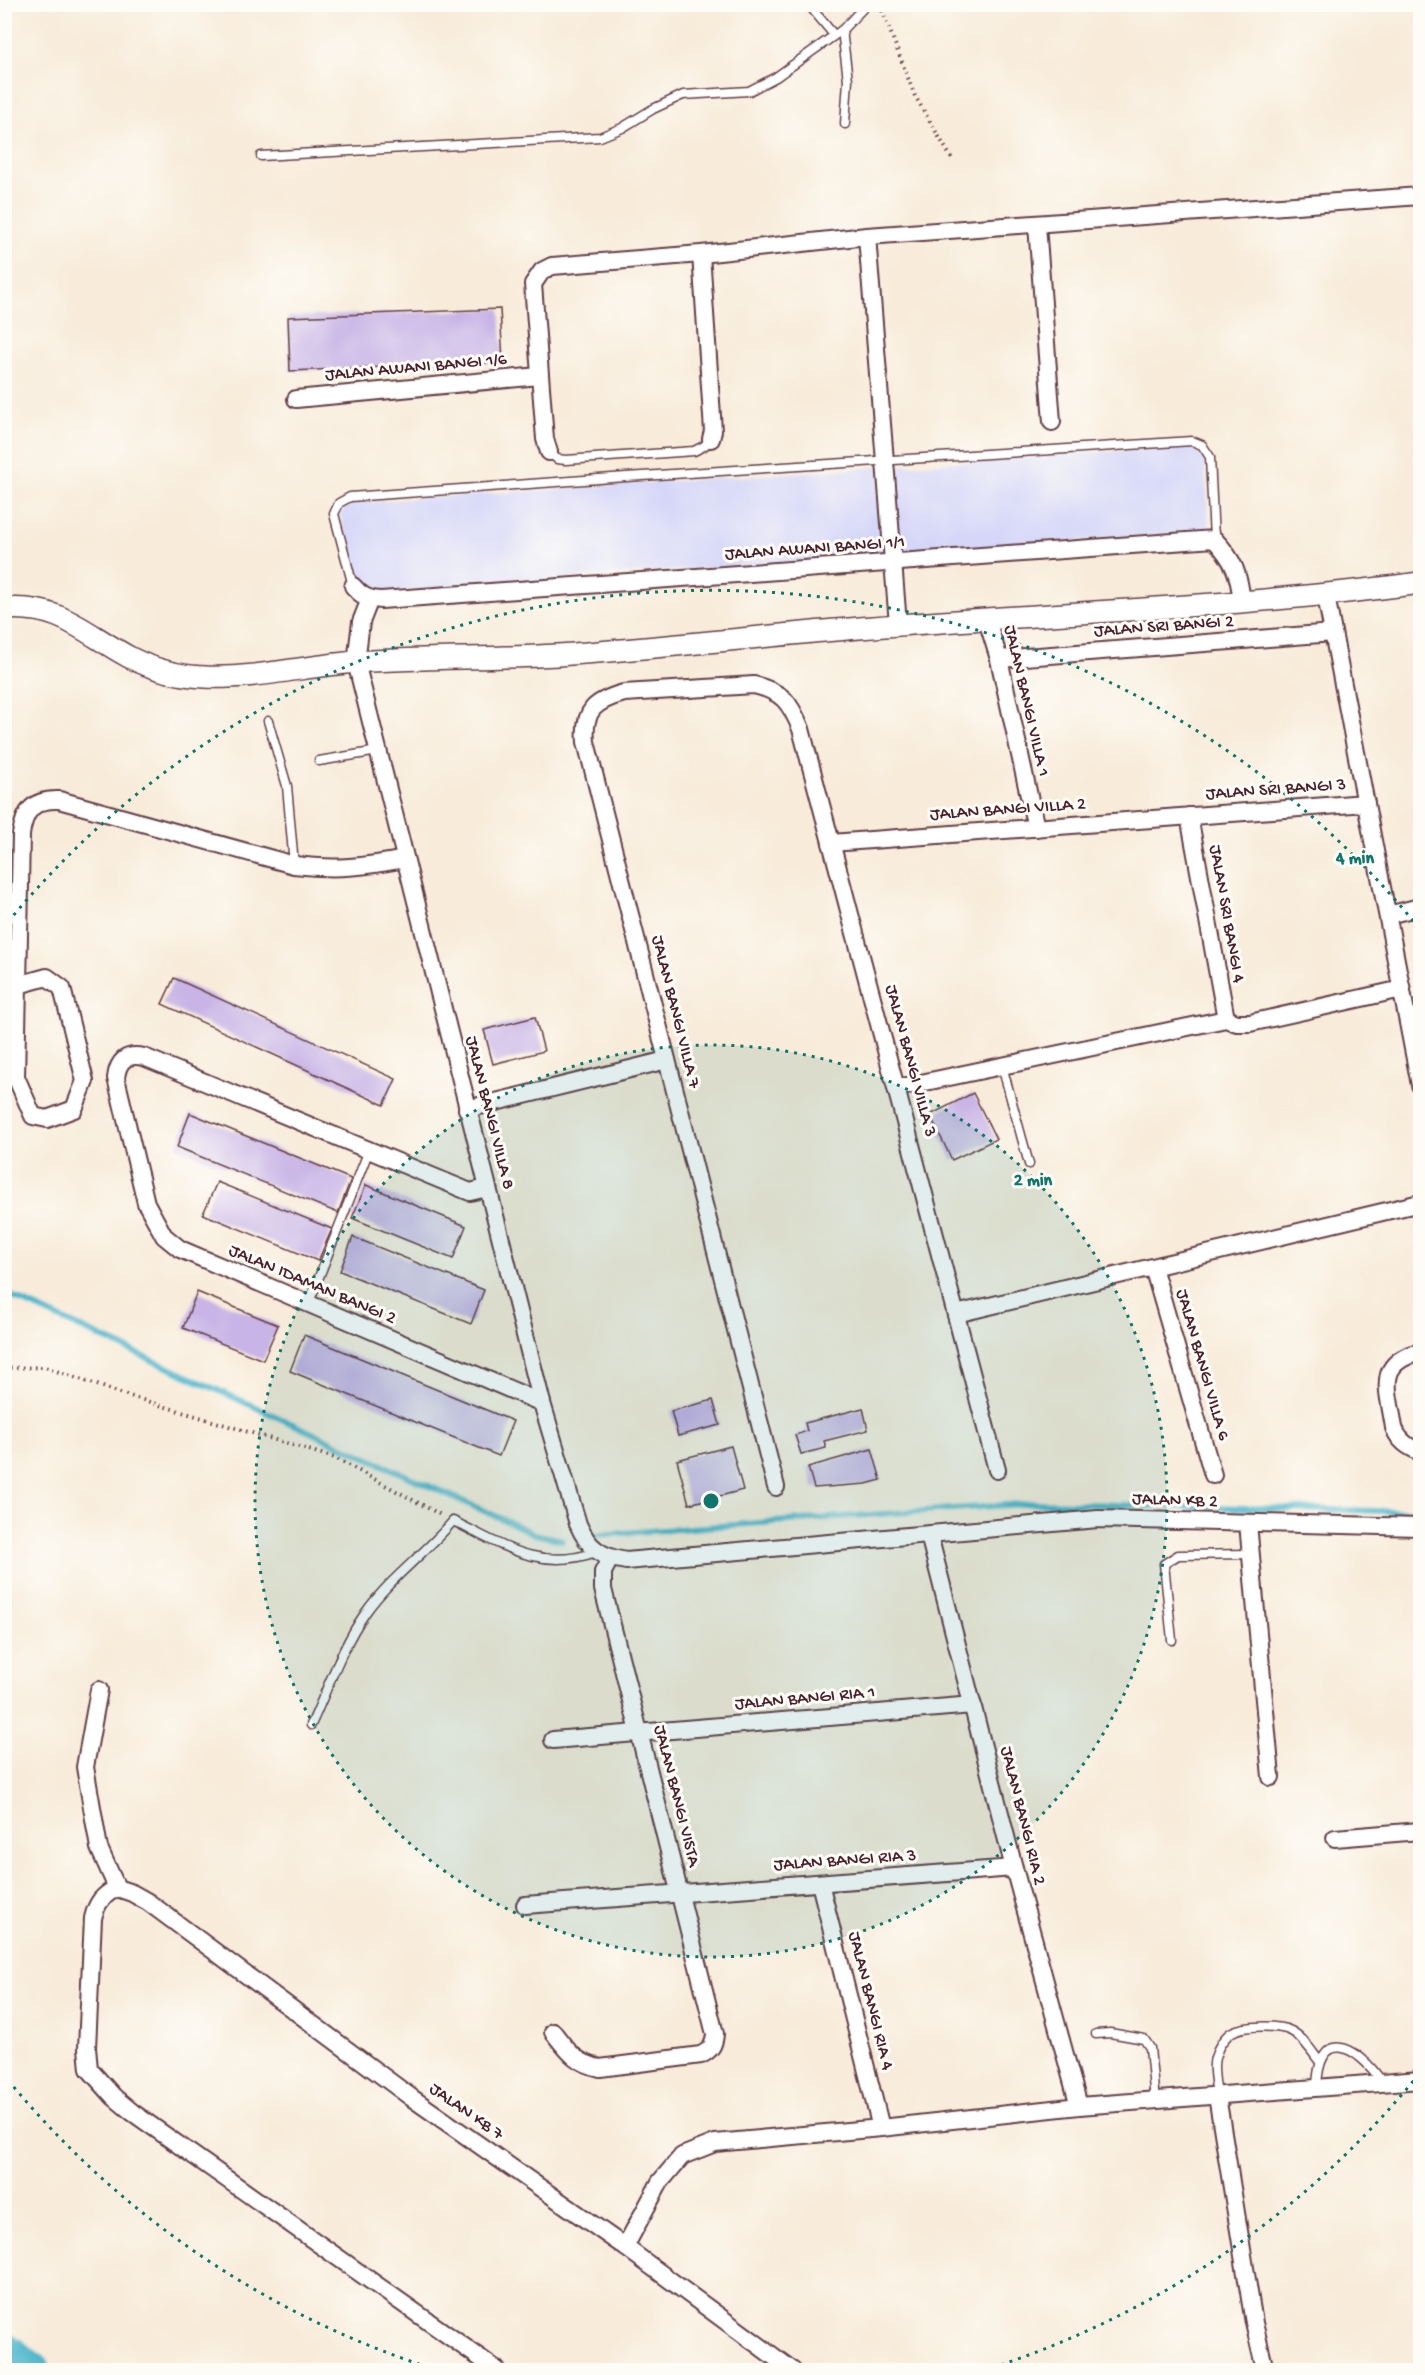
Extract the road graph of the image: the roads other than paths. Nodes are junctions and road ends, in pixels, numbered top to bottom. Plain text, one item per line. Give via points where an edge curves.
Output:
1 (808, 4) edge
2 (867, 4) edge
3 (838, 33) junction
4 (845, 124) dead end
5 (261, 156) dead end
6 (1420, 196) edge
7 (1037, 225) junction
8 (867, 236) junction
9 (700, 254) junction
10 (539, 376) junction
11 (296, 399) dead end
12 (1052, 422) dead end
13 (711, 440) joint
14 (549, 452) joint
15 (884, 460) junction
16 (1214, 539) junction
17 (892, 563) junction
18 (1420, 582) edge
19 (353, 586) joint
20 (1326, 596) junction
21 (370, 599) junction
22 (1242, 602) junction
23 (7, 606) edge
24 (986, 617) junction
25 (898, 624) junction
26 (1333, 633) junction
27 (999, 659) junction
28 (356, 662) junction
29 (754, 685) joint
30 (268, 721) dead end
31 (378, 751) junction
32 (319, 761) dead end
33 (1366, 803) junction
34 (1189, 816) junction
35 (1036, 828) junction
36 (831, 843) junction
37 (405, 859) junction
38 (294, 865) junction
39 (1420, 908) edge
40 (1388, 915) junction
41 (18, 985) junction
42 (1402, 989) junction
43 (1226, 1019) junction
44 (667, 1060) junction
45 (1002, 1066) junction
46 (1420, 1084) edge
47 (897, 1088) junction
48 (467, 1109) junction
49 (369, 1150) junction
50 (1029, 1164) dead end
51 (487, 1188) junction
52 (1420, 1203) edge
53 (1154, 1267) junction
54 (308, 1305) junction
55 (956, 1314) junction
56 (1420, 1352) edge
57 (542, 1403) junction
58 (1420, 1452) edge
59 (998, 1470) dead end
60 (1213, 1475) dead end
61 (776, 1487) dead end
62 (1248, 1523) junction
63 (1420, 1527) edge
64 (929, 1535) junction
65 (1251, 1554) junction
66 (603, 1556) junction
67 (1172, 1640) dead end
68 (99, 1690) dead end
69 (973, 1705) junction
70 (311, 1725) dead end
71 (640, 1733) junction
72 (553, 1740) dead end
73 (1271, 1777) dead end
74 (1420, 1831) edge
75 (1335, 1838) dead end
76 (1014, 1868) junction
77 (820, 1882) junction
78 (117, 1888) junction
79 (679, 1893) junction
80 (525, 1905) dead end
81 (553, 2032) dead end
82 (1096, 2034) dead end
83 (1320, 2062) junction
84 (1420, 2080) edge
85 (1383, 2083) junction
86 (1317, 2088) junction
87 (1217, 2096) junction
88 (1155, 2101) junction
89 (1079, 2106) junction
90 (881, 2128) junction
91 (625, 2247) junction
92 (497, 2370) edge
93 (792, 2370) edge
94 (1265, 2370) edge

1 - 3 lane
2 - 3 lane
3 - 4 lane via 848,80
3 - 5 lane via 776,77 749,90 683,95 600,136
6 - 7 street
7 - 8 street
7 - 12 street
8 - 9 street
8 - 15 street
9 - 10 street via 552,266 536,277 533,295
9 - 13 street
10 - 11 street, JALAN AWANI BANGI 1/6
10 - 14 street
13 - 14 lane via 694,451 671,453 566,460
15 - 16 lane via 1192,441 1210,457
15 - 17 street
15 - 19 lane via 350,497 339,503 334,514
16 - 17 street, JALAN AWANI BANGI 1/1
16 - 22 street via 1236,569
17 - 21 street, JALAN AWANI BANGI 1/1
17 - 25 street
18 - 20 street
19 - 21 street
20 - 22 street
20 - 26 street
21 - 28 street via 361,622
22 - 24 street
23 - 28 street via 70,620 133,660 165,672 216,677
24 - 25 street
24 - 27 street, JALAN BANGI VILLA 1
25 - 28 street via 557,655
26 - 27 street, JALAN SRI BANGI 2
26 - 33 street
27 - 35 street, JALAN BANGI VILLA 1
28 - 31 street, JALAN BANGI VILLA 8
29 - 36 street, JALAN BANGI VILLA 3 via 778,694 794,712
29 - 44 street, JALAN BANGI VILLA 7 via 624,693 604,699 590,711 584,726
30 - 38 lane via 287,786
31 - 32 lane
31 - 37 street, JALAN BANGI VILLA 8
33 - 34 street, JALAN SRI BANGI 3
33 - 40 street
34 - 35 street, JALAN BANGI VILLA 2
34 - 43 street, JALAN SRI BANGI 4
35 - 36 street, JALAN BANGI VILLA 2
36 - 47 street, JALAN BANGI VILLA 3
37 - 38 street via 360,868
37 - 48 street, JALAN BANGI VILLA 8
38 - 41 street via 45,799 23,819
39 - 40 street
40 - 42 street
41 - 41 street via 47,977 62,988 85,1081 74,1109 47,1119 33,1116 16,1077
42 - 43 street via 1250,1023
42 - 46 street
43 - 45 street
44 - 48 street
44 - 61 street, JALAN BANGI VILLA 7
45 - 47 street
45 - 50 lane
47 - 55 street, JALAN BANGI VILLA 3
48 - 51 street, JALAN BANGI VILLA 8
49 - 51 street via 470,1192
49 - 54 lane
49 - 54 street, JALAN IDAMAN BANGI 2 via 144,1057 124,1057 117,1068 116,1078 146,1203 164,1236 196,1258
51 - 57 street, JALAN BANGI VILLA 8
52 - 53 street
53 - 55 street
53 - 60 street, JALAN BANGI VILLA 6
54 - 57 street, JALAN IDAMAN BANGI 2
55 - 59 street, JALAN BANGI VILLA 3
56 - 58 street via 1396,1360 1388,1380 1397,1436
57 - 66 street, JALAN BANGI VILLA 8 via 578,1524 585,1540
62 - 63 street, JALAN KB 2
62 - 64 street, JALAN KB 2 via 1098,1518
62 - 65 street
64 - 66 street, JALAN KB 2 via 626,1561
64 - 69 street, JALAN BANGI RIA 2
65 - 67 lane via 1178,1555 1164,1564
65 - 73 street
66 - 70 lane via 552,1560 526,1555 453,1521 365,1613
66 - 71 street, JALAN BANGI VISTA via 603,1589
68 - 78 street via 85,1767 99,1848
69 - 71 street, JALAN BANGI RIA 1
69 - 76 street, JALAN BANGI RIA 2
71 - 72 street, JALAN BANGI RIA 1
71 - 79 street, JALAN BANGI VISTA
74 - 75 street
76 - 77 street, JALAN BANGI RIA 3
76 - 89 street, JALAN BANGI RIA 2
77 - 79 street, JALAN BANGI RIA 3
77 - 90 street, JALAN BANGI RIA 4
78 - 91 street, JALAN KB 7 via 148,1902 412,2098
78 - 92 street via 97,1904 93,1918 87,2048 89,2069 100,2084 132,2112
79 - 80 street, JALAN BANGI RIA 3
79 - 81 street, JALAN BANGI VISTA via 715,2034 709,2051 600,2068 574,2058
82 - 88 lane via 1144,2039 1150,2048
83 - 85 lane via 1326,2052 1338,2047 1350,2049 1362,2056
83 - 86 lane
83 - 87 lane via 1291,2031 1250,2027 1232,2032 1214,2057
84 - 85 street
85 - 86 street
86 - 87 street
87 - 88 street
87 - 94 street
88 - 89 street
89 - 90 street
90 - 91 street via 715,2143 682,2156 660,2182
91 - 93 street, JALAN KB 7

